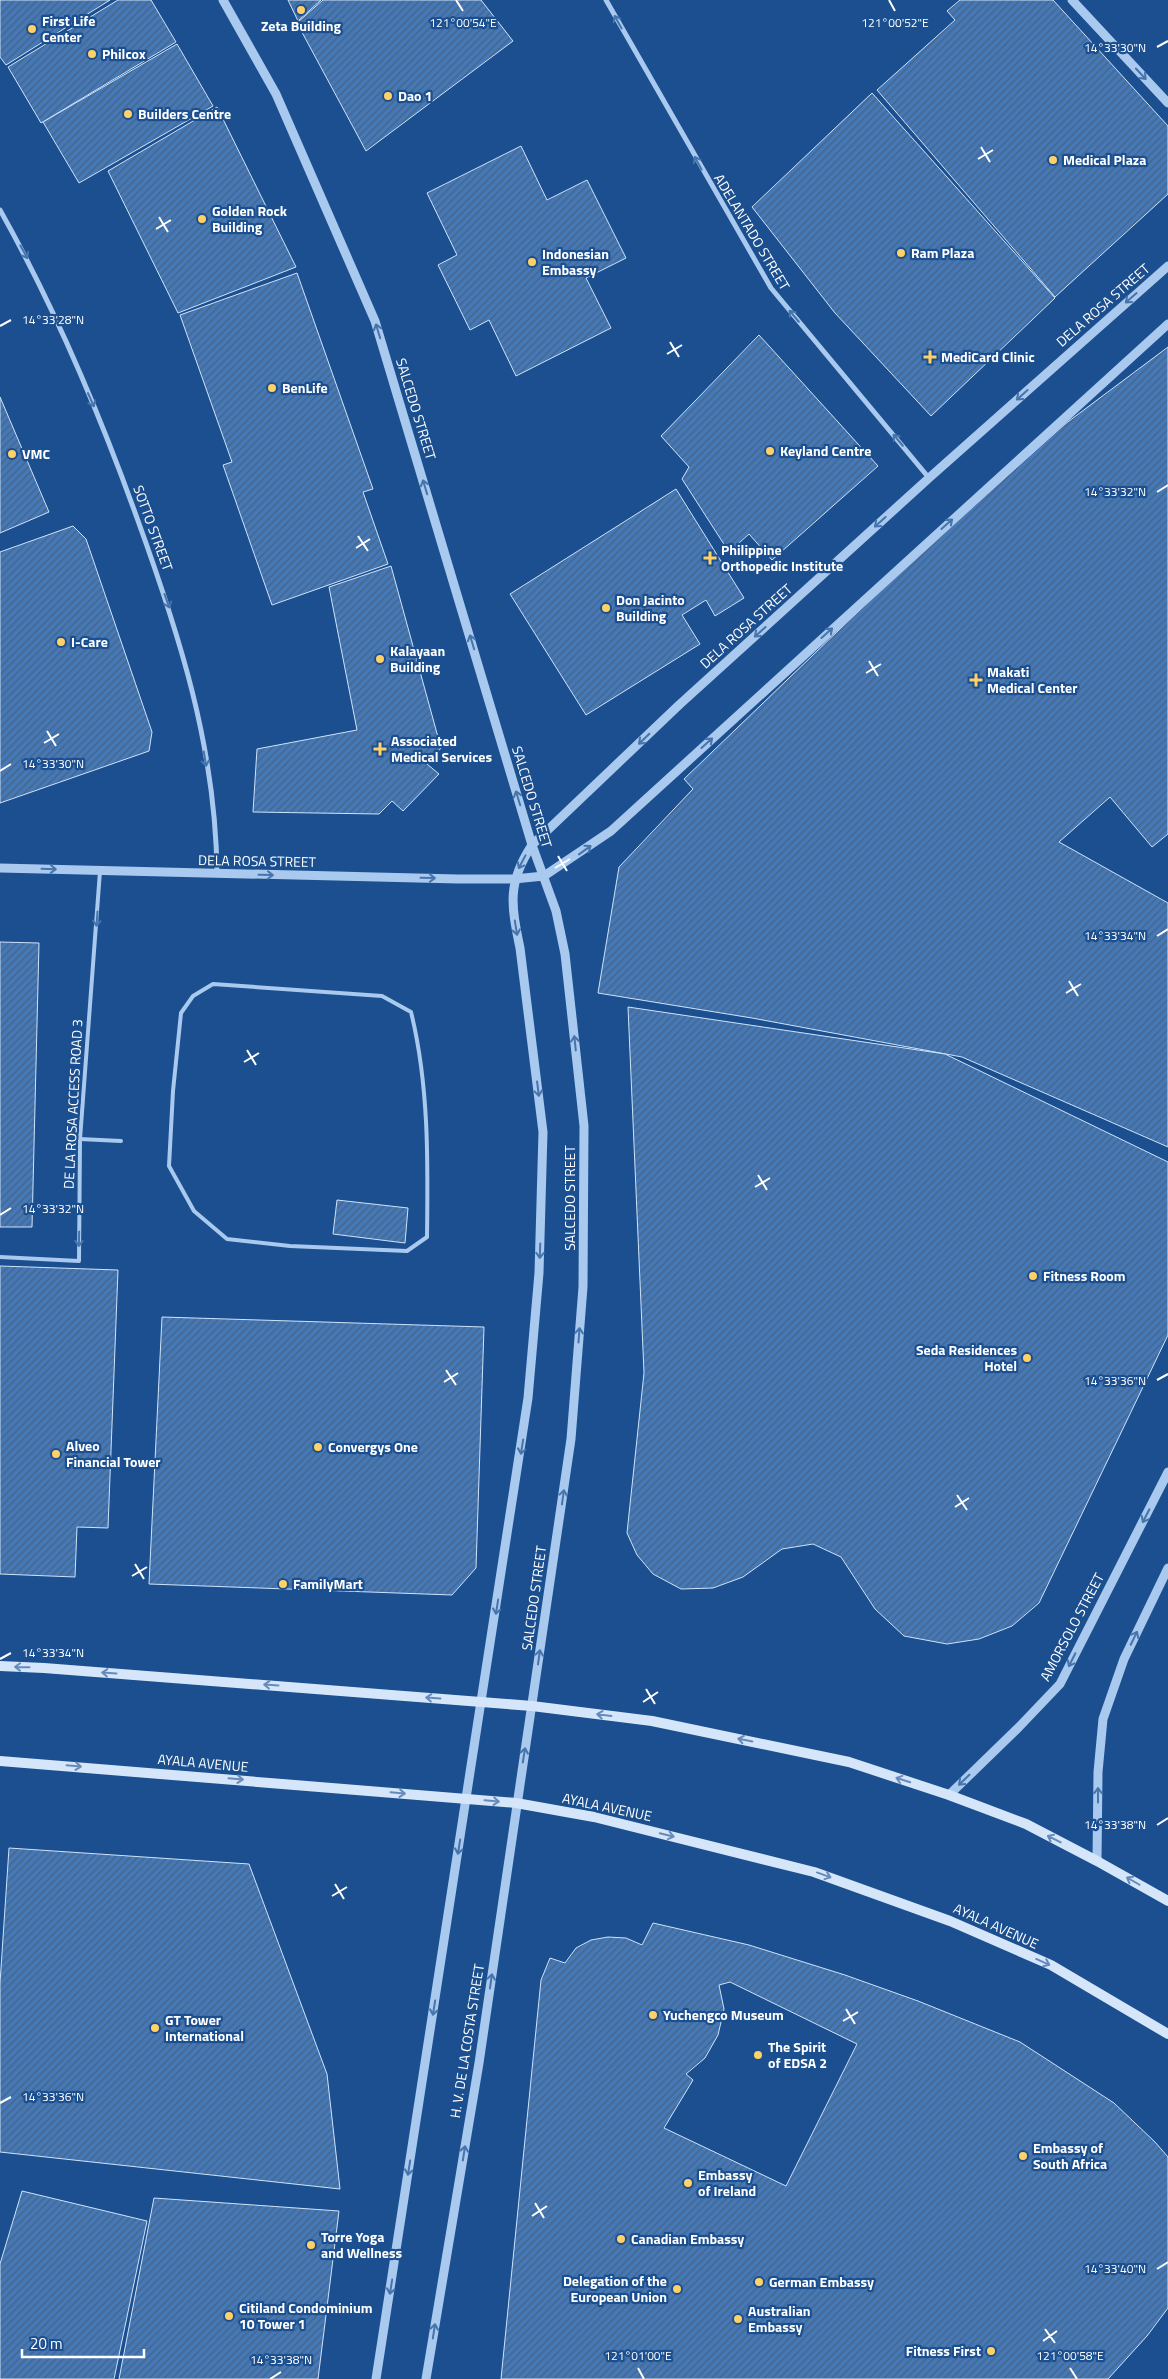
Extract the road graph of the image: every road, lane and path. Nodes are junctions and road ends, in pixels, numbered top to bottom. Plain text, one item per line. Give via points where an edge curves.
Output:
1 (223, 0) edge
2 (606, 0) edge
3 (1072, 0) edge
4 (1168, 103) edge
5 (0, 210) edge
6 (1168, 266) edge
7 (1168, 324) edge
8 (929, 478) junction
9 (532, 845) junction
10 (0, 868) edge
11 (100, 871) junction
12 (217, 874) junction
13 (544, 876) junction
14 (514, 880) junction
15 (80, 1139) junction
16 (121, 1141) dead end
17 (171, 1144) joint
18 (0, 1257) edge
19 (1168, 1472) edge
20 (1168, 1568) edge
21 (0, 1666) edge
22 (482, 1702) junction
23 (532, 1706) junction
24 (0, 1761) edge
25 (949, 1795) junction
26 (467, 1799) junction
27 (516, 1803) junction
28 (1098, 1861) junction
29 (1168, 1901) edge
30 (1168, 2034) edge
31 (376, 2379) edge
32 (426, 2379) edge

9 -> 1 street, SALCEDO STREET via 374,321 276,94
8 -> 2 street, ADELANTADO STREET via 771,288
3 -> 4 street
5 -> 12 street, SOTTO STREET via 29,261 109,441 172,616 198,709 217,834
6 -> 8 street, DELA ROSA STREET
13 -> 7 street, DELA ROSA STREET via 611,831
8 -> 9 street, DELA ROSA STREET via 679,705
9 - 13 street, SALCEDO STREET
9 -> 14 street, DELA ROSA STREET via 520,862
10 -> 11 street, DELA ROSA STREET
11 - 12 street, DELA ROSA STREET
11 -> 15 lane, DE LA ROSA ACCESS ROAD 3
12 -> 14 street, DELA ROSA STREET
13 - 14 street, DELA ROSA STREET
23 -> 13 street, SALCEDO STREET via 571,1439 583,1287 584,1126 565,954
14 -> 22 street, SALCEDO STREET via 516,926 543,1132 539,1273 525,1429
15 - 16 lane
15 -> 18 lane, DE LA ROSA ACCESS ROAD 3 via 78,1261
17 - 17 lane via 181,1013 193,996 213,984 382,996 411,1012 419,1046 428,1162 427,1237 408,1251 290,1246 227,1239 194,1211 169,1166
19 -> 25 street, AMORSOLO STREET via 1060,1684
28 -> 20 street via 1098,1772 1103,1719 1124,1659
22 -> 21 main road
22 - 23 main road
22 - 26 street, SALCEDO STREET
25 -> 23 main road via 840,1760 652,1721
27 -> 23 street, H. V. DE LA COSTA STREET
24 -> 26 main road, AYALA AVENUE
28 -> 25 main road via 1026,1824
26 -> 27 main road, AYALA AVENUE
26 -> 31 street
27 -> 30 main road, AYALA AVENUE via 594,1817 814,1872 950,1921 1051,1965
32 -> 27 street, H. V. DE LA COSTA STREET via 479,2064
29 -> 28 main road

